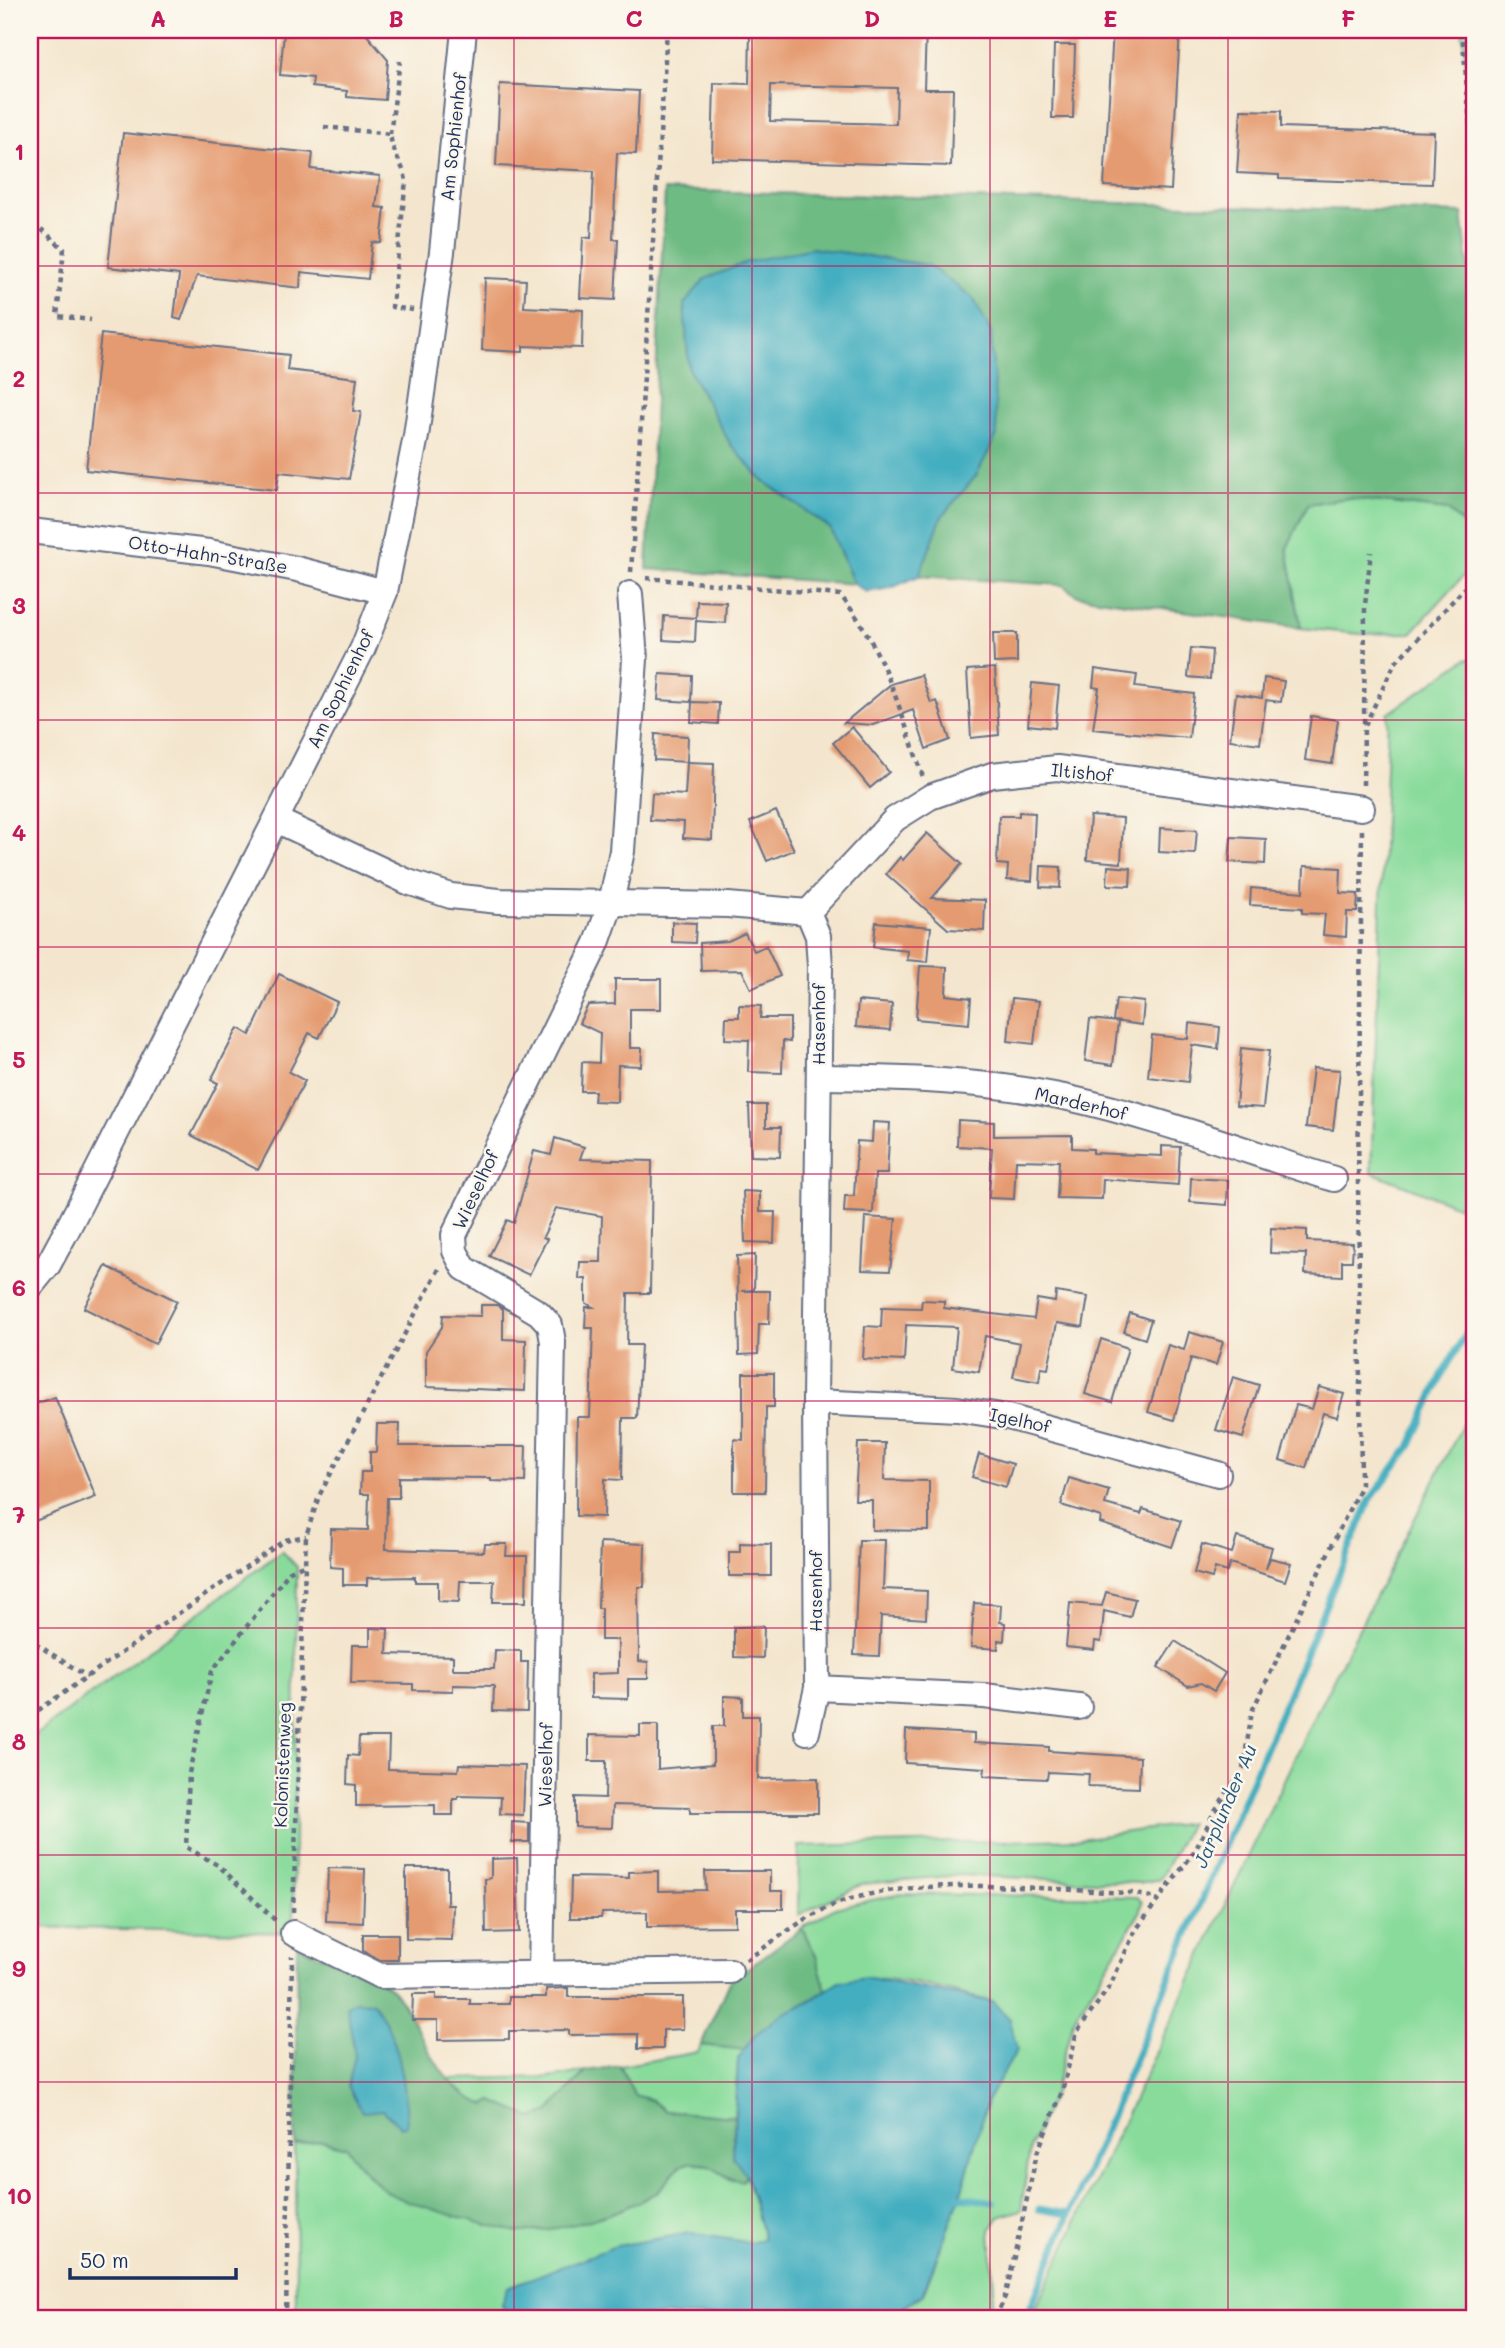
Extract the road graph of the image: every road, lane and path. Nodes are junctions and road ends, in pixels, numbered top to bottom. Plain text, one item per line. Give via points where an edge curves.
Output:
1 (464, 30) edge
2 (667, 30) edge
3 (1462, 30) edge
4 (400, 61) dead end
5 (324, 127) dead end
6 (390, 134) junction
7 (1475, 184) edge
8 (41, 229) dead end
9 (433, 312) junction
10 (91, 320) dead end
11 (30, 531) edge
12 (1371, 552) dead end
13 (1475, 576) edge
14 (630, 585) junction
15 (385, 592) junction
16 (1364, 727) junction
17 (930, 797) junction
18 (1362, 808) junction
19 (276, 820) junction
20 (611, 903) junction
21 (808, 912) junction
22 (819, 1077) junction
23 (1334, 1179) dead end
24 (455, 1251) junction
25 (30, 1287) edge
26 (815, 1402) junction
27 (1218, 1474) dead end
28 (306, 1535) junction
29 (30, 1547) edge
30 (303, 1565) junction
31 (30, 1567) edge
32 (30, 1635) edge
33 (36, 1644) junction
34 (30, 1647) edge
35 (88, 1677) junction
36 (817, 1688) junction
37 (1079, 1707) dead end
38 (30, 1716) edge
39 (807, 1732) dead end
40 (1157, 1898) junction
41 (293, 1933) junction
42 (730, 1970) joint
43 (541, 1973) junction
44 (286, 2318) edge
45 (996, 2318) edge

1 - 9 street, Am Sophienhof
2 - 14 path
3 - 7 path
4 - 6 path
5 - 6 path
6 - 9 path via 406,180 391,307
8 - 10 path via 64,250 57,316
9 - 15 street, Am Sophienhof via 416,436
11 - 15 street, Otto-Hahn-Straße via 209,552
12 - 16 path via 1365,605
13 - 16 path via 1395,663
14 - 17 path via 840,595 875,645
14 - 20 street, Wieselhof via 635,659 622,851
15 - 19 street, Am Sophienhof via 363,648
16 - 18 path
17 - 18 street, Iltishof via 992,775 1057,768
17 - 21 street, Iltishof via 895,819
18 - 40 path via 1361,1485 1252,1711 1242,1769 1195,1850
19 - 20 street via 408,882 451,896
19 - 25 street, Am Sophienhof via 67,1230
20 - 21 street
20 - 24 street, Wieselhof via 597,943 461,1218 454,1235
21 - 22 street, Hasenhof via 817,936 820,966
22 - 23 street, Marderhof via 978,1083 1063,1097
22 - 26 street, Hasenhof
24 - 28 path, Kolonistenweg via 439,1267 319,1496
24 - 43 street, Wieselhof via 464,1268 540,1313 550,1325 553,1342
26 - 27 street, Igelhof via 957,1409 1008,1417
26 - 36 street, Hasenhof
28 - 30 path, Kolonistenweg
28 - 35 path via 285,1540
29 - 31 path via 37,1566
30 - 41 path, Kolonistenweg
30 - 41 path via 290,1571 212,1671 189,1773 186,1847 219,1866 265,1913
32 - 33 path
33 - 34 path
33 - 35 path
35 - 38 path
36 - 37 street via 984,1696
36 - 39 street, Hasenhof
40 - 42 path via 1131,1893 962,1887 884,1893 827,1908
40 - 45 path via 1135,1931 1110,1986 1077,2032 1062,2092 1037,2153 1006,2294
41 - 43 street via 380,1976
41 - 44 path, Kolonistenweg
42 - 43 street

